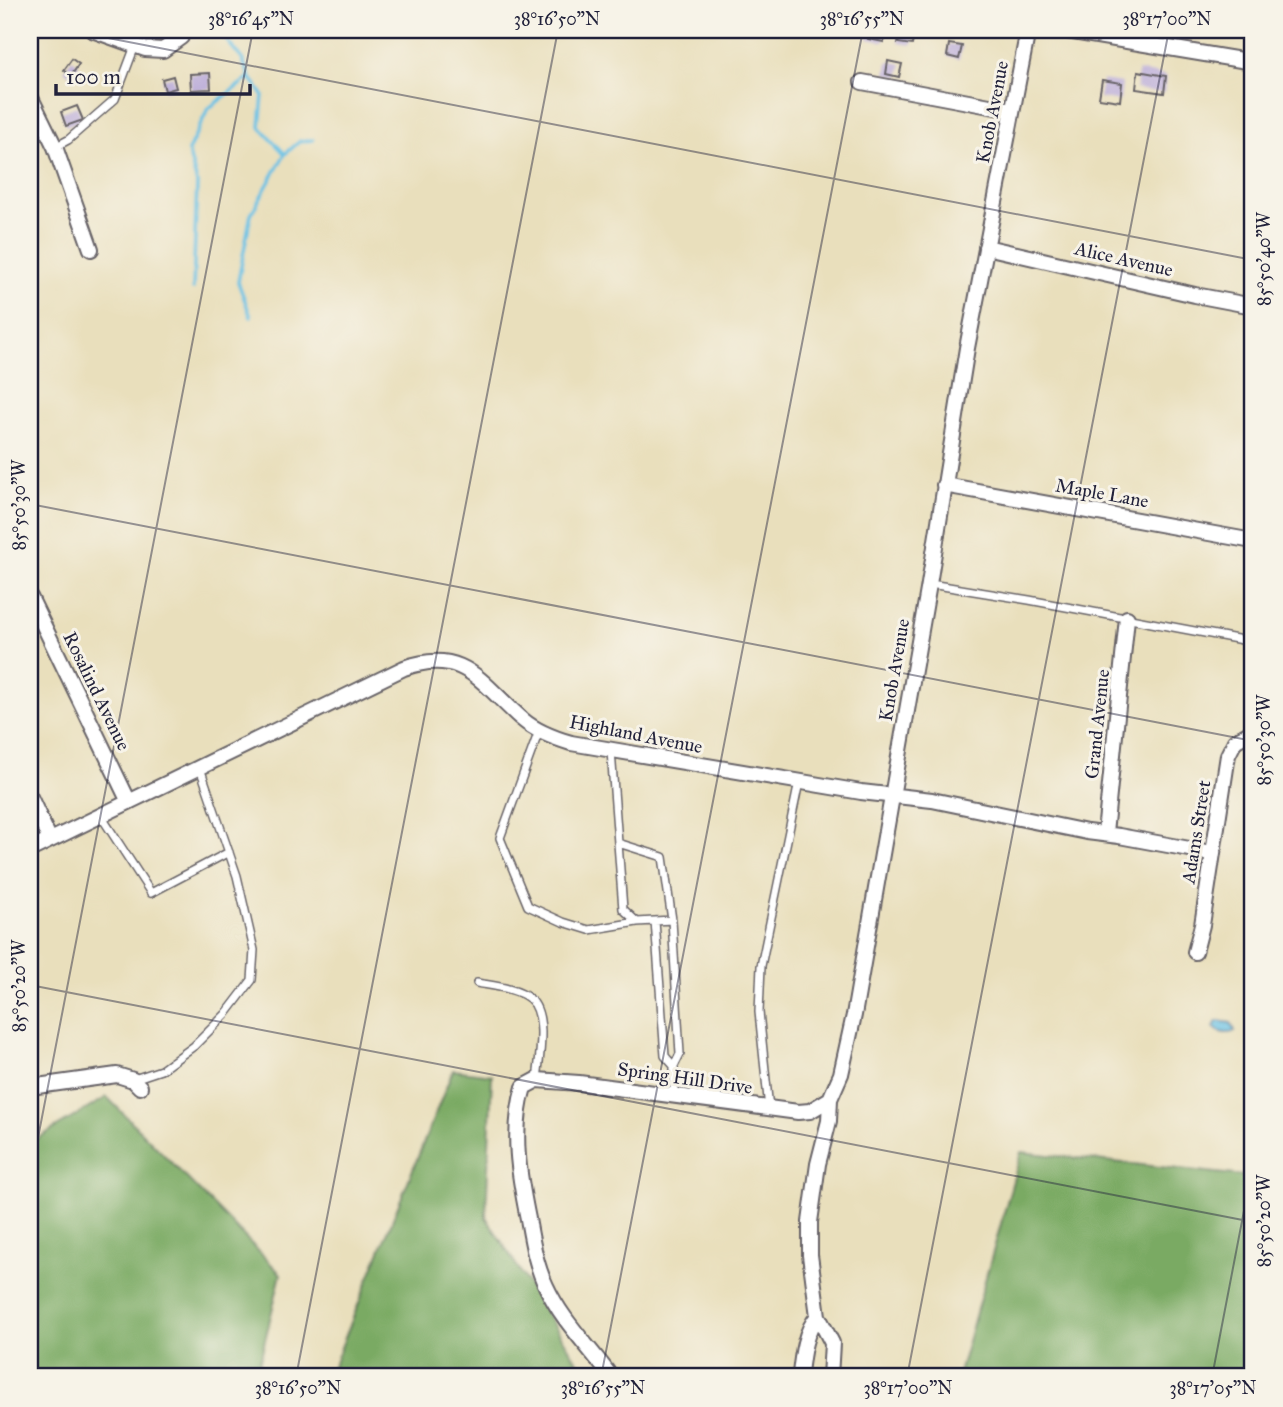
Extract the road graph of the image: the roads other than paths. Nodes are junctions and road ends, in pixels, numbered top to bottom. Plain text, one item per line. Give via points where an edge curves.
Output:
1 (92, 30) edge
2 (182, 30) edge
3 (1028, 30) edge
4 (1061, 30) edge
5 (135, 46) junction
6 (1253, 62) edge
7 (862, 82) dead end
8 (30, 96) edge
9 (1011, 110) junction
10 (55, 147) junction
11 (986, 247) junction
12 (91, 249) dead end
13 (1253, 306) edge
14 (944, 485) junction
15 (1253, 541) edge
16 (929, 584) junction
17 (30, 597) edge
18 (1127, 618) junction
19 (1253, 642) edge
20 (539, 731) junction
21 (1253, 731) edge
22 (611, 751) junction
23 (200, 768) junction
24 (799, 782) junction
25 (892, 795) junction
26 (30, 797) edge
27 (129, 802) junction
28 (101, 816) junction
29 (1105, 833) junction
30 (50, 840) junction
31 (618, 843) junction
32 (30, 849) edge
33 (229, 852) junction
34 (1211, 853) junction
35 (671, 920) junction
36 (655, 921) junction
37 (637, 922) junction
38 (1195, 952) dead end
39 (477, 983) dead end
40 (674, 1066) junction
41 (534, 1081) junction
42 (136, 1083) joint
43 (30, 1087) edge
44 (674, 1095) junction
45 (830, 1100) junction
46 (769, 1109) junction
47 (818, 1316) junction
48 (611, 1377) edge
49 (802, 1377) edge
50 (830, 1377) edge

1 - 5 street
2 - 5 street via 181,37 163,50
3 - 9 street, Knob Avenue
4 - 6 street
5 - 10 lane via 115,99
7 - 9 street
8 - 10 street
9 - 11 street, Knob Avenue
10 - 12 street
11 - 13 street, Alice Avenue
11 - 14 street, Knob Avenue
14 - 15 street, Maple Lane
14 - 16 street, Knob Avenue
16 - 18 lane
16 - 25 street, Knob Avenue
17 - 27 street, Rosalind Avenue
18 - 19 lane
18 - 29 street, Grand Avenue
20 - 22 street, Highland Avenue
20 - 23 street, Highland Avenue via 473,674 435,660 404,668
20 - 37 lane via 500,838 528,906 589,930
21 - 34 street, Adams Street via 1235,741 1228,755
22 - 24 street, Highland Avenue
22 - 31 lane
23 - 27 street, Highland Avenue
23 - 33 lane
24 - 25 street, Highland Avenue
24 - 46 lane via 761,966 759,1012
25 - 29 street, Highland Avenue
25 - 45 street, Knob Avenue via 846,1056
26 - 30 street
27 - 28 street, Highland Avenue
28 - 30 street, Highland Avenue
28 - 33 lane via 152,893
29 - 34 street, Highland Avenue
30 - 32 street, Highland Avenue
31 - 35 lane via 663,857
31 - 37 lane via 623,909
33 - 42 lane via 254,950 252,980 194,1046
34 - 38 street, Adams Street
35 - 36 lane
35 - 40 lane via 680,1054
36 - 37 lane
36 - 40 lane via 665,1056
39 - 41 lane via 518,992 536,1006 541,1034
40 - 44 lane
41 - 44 street, Spring Hill Drive
41 - 48 street via 524,1087 520,1099 516,1143 535,1250 545,1285 563,1316
42 - 43 street via 117,1075
44 - 46 street, Spring Hill Drive
45 - 46 street, Spring Hill Drive via 810,1111
45 - 47 street, Knob Avenue via 810,1222
47 - 49 street via 805,1345
47 - 50 street, Knob Avenue via 832,1343

